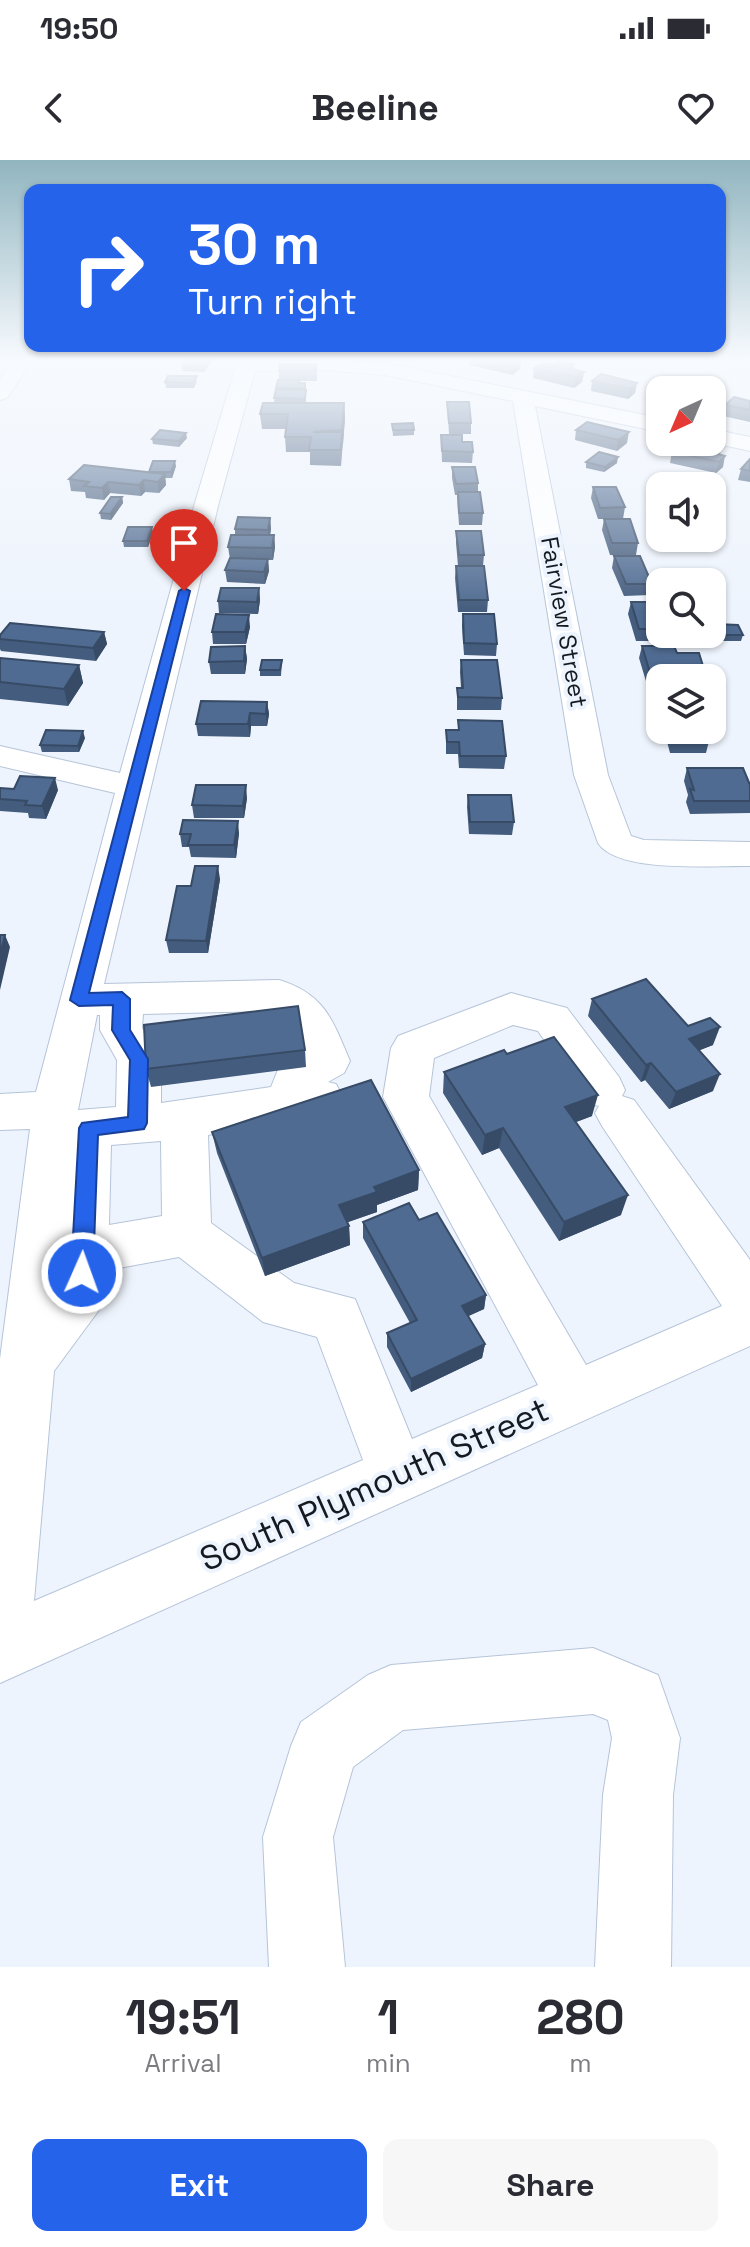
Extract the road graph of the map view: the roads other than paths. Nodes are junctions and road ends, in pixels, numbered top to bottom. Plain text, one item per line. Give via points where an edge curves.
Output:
1 (225, 443) edge
2 (531, 443) edge
3 (0, 756) edge
4 (134, 787) junction
5 (750, 854) edge
6 (122, 999) junction
7 (79, 1000) junction
8 (339, 1094) edge
9 (292, 1100) junction
10 (0, 1112) edge
11 (161, 1122) junction
12 (65, 1123) junction
13 (187, 1234) junction
14 (82, 1252) junction
15 (750, 1303) edge
16 (750, 1320) edge
17 (13, 1373) edge
18 (574, 1397) junction
19 (397, 1475) junction
20 (0, 1624) edge
21 (0, 1651) edge
22 (307, 1967) edge
23 (633, 1967) edge

1 - 4 street
2 - 5 street, Fairview Street via 591,775 616,843 641,852
3 - 4 street
4 - 7 street
6 - 7 street
6 - 9 street via 279,995 310,1017 328,1061 295,1079
6 - 11 street via 121,1030 139,1059
7 - 12 street
8 - 9 street
9 - 11 street
10 - 12 street
11 - 12 street
11 - 13 street
12 - 14 street
12 - 17 street
13 - 14 street
13 - 19 street via 282,1305 336,1316
14 - 17 street via 81,1293
15 - 18 street via 552,1019 511,1009 413,1048 406,1097
16 - 18 street, South Plymouth Street
17 - 20 street
18 - 19 street, South Plymouth Street
19 - 21 street, South Plymouth Street
22 - 23 street via 298,1837 325,1746 391,1698 593,1681 635,1698 646,1738 638,1795

